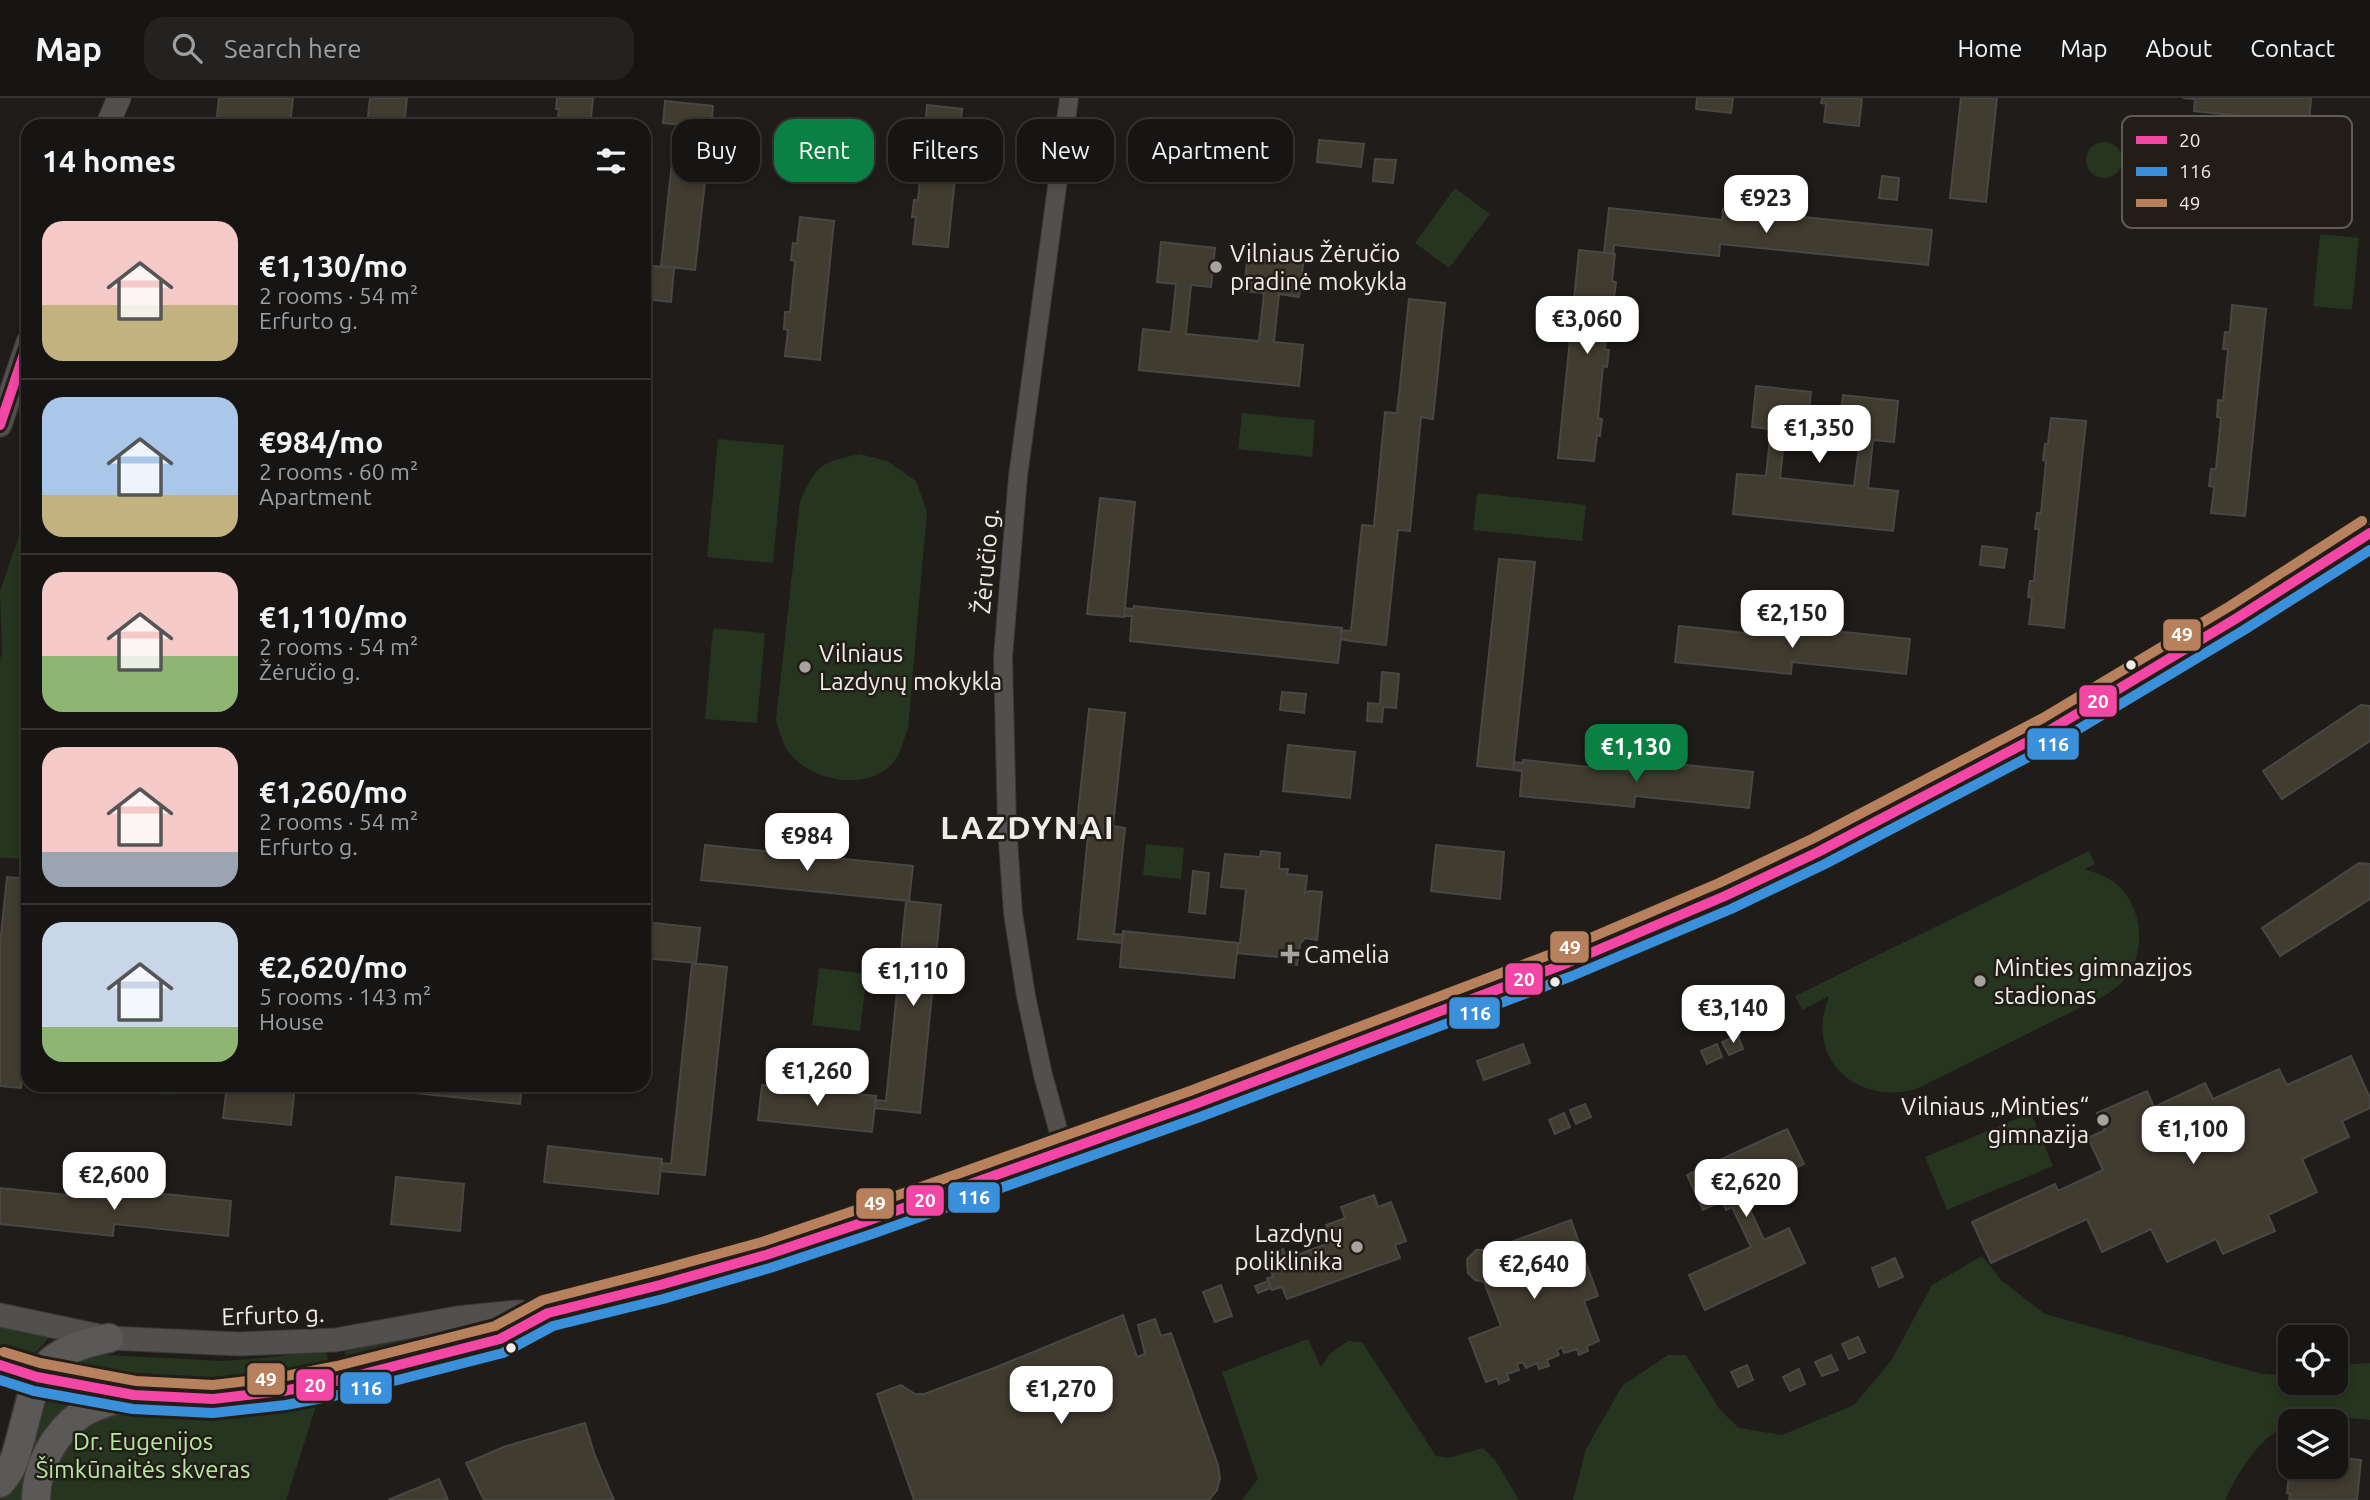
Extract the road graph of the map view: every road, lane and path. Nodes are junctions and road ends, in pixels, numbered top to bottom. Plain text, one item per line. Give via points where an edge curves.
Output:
1 (119, 98) edge
2 (1069, 98) edge
3 (110, 119) edge
4 (21, 363) edge
5 (0, 425) edge
6 (2370, 533) edge
7 (1064, 1151) junction
8 (548, 1313) junction
9 (0, 1315) edge
10 (108, 1338) junction
11 (0, 1365) edge
12 (37, 1377) junction
13 (134, 1395) junction
14 (0, 1483) edge
15 (36, 1500) edge

1 - 3 street
2 - 7 street, Žėručio g. via 1018,476 1003,657 1013,914 1043,1075
4 - 5 street
6 - 7 street, Erfurto g. via 2050,730 1818,852 1567,963
7 - 8 street, Erfurto g. via 766,1255
8 - 10 street, Erfurto g. via 457,1318 335,1340 239,1344
8 - 13 street, Erfurto g. via 500,1339 340,1380 213,1399
9 - 10 street, Erfurto g.
10 - 12 main road via 66,1350 51,1359
11 - 12 street, Erfurto g.
12 - 13 street, Erfurto g.
12 - 14 main road via 13,1464
13 - 15 main road via 83,1413 62,1431 44,1458

